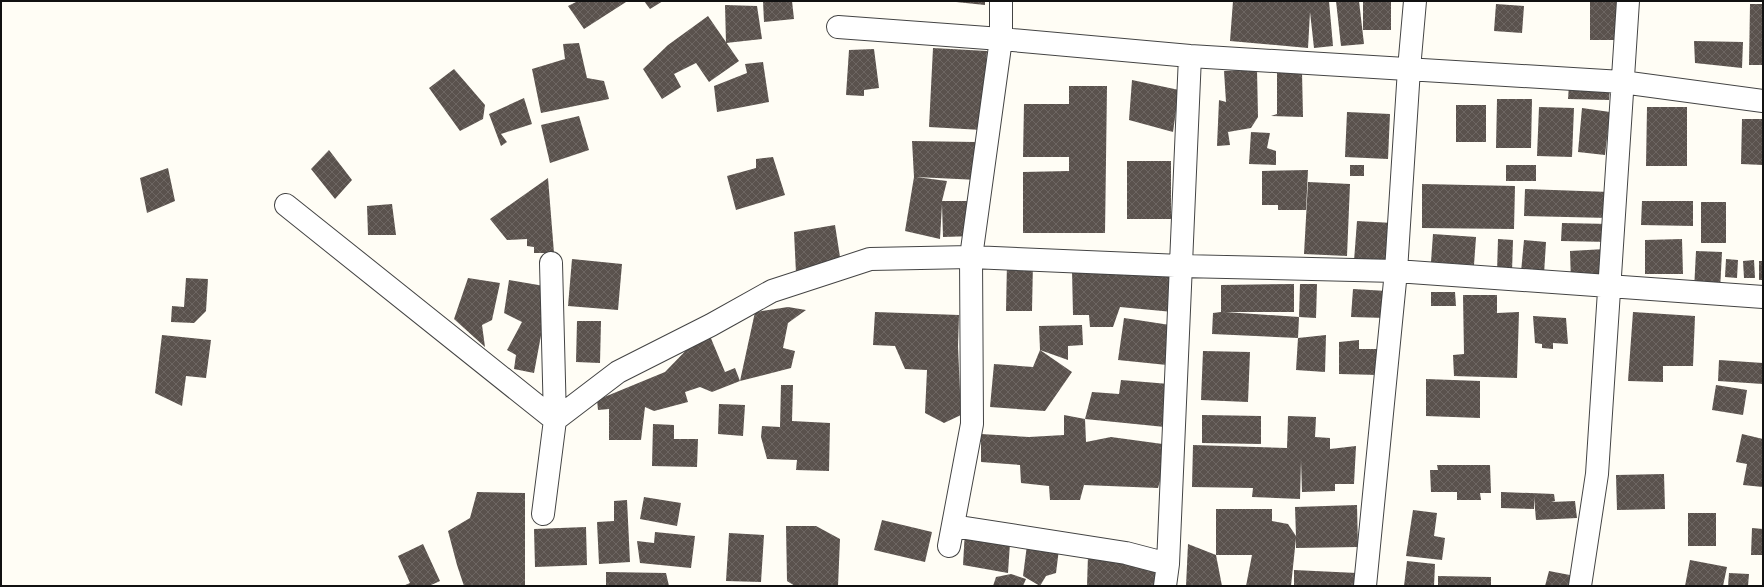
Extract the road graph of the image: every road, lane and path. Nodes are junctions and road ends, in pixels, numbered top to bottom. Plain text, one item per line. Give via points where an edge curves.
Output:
1 (1001, 1) edge
2 (1415, 1) edge
3 (1628, 1) edge
4 (838, 27) dead end
5 (1001, 39) junction
6 (1190, 56) junction
7 (1409, 69) junction
8 (1622, 82) junction
9 (1763, 100) edge
10 (286, 205) dead end
11 (971, 257) junction
12 (551, 263) dead end
13 (1181, 266) junction
14 (1396, 271) junction
15 (1610, 286) junction
16 (1763, 297) edge
17 (555, 420) junction
18 (543, 514) dead end
19 (1168, 564) junction
20 (1165, 586) edge
21 (1365, 586) edge
22 (1580, 586) edge

1 - 5 street
2 - 7 street
3 - 8 street
4 - 5 street
5 - 6 street
5 - 11 street
6 - 7 street
6 - 13 street
7 - 8 street
7 - 14 street
8 - 9 street
8 - 15 street
10 - 17 street
11 - 13 street
11 - 17 street via 870,259 772,291 618,372
11 - 19 street via 972,424 951,536 1126,553
12 - 17 street
13 - 14 street
13 - 19 street
14 - 15 street
14 - 21 street
15 - 16 street
15 - 22 street via 1597,474
17 - 18 street
19 - 20 street

